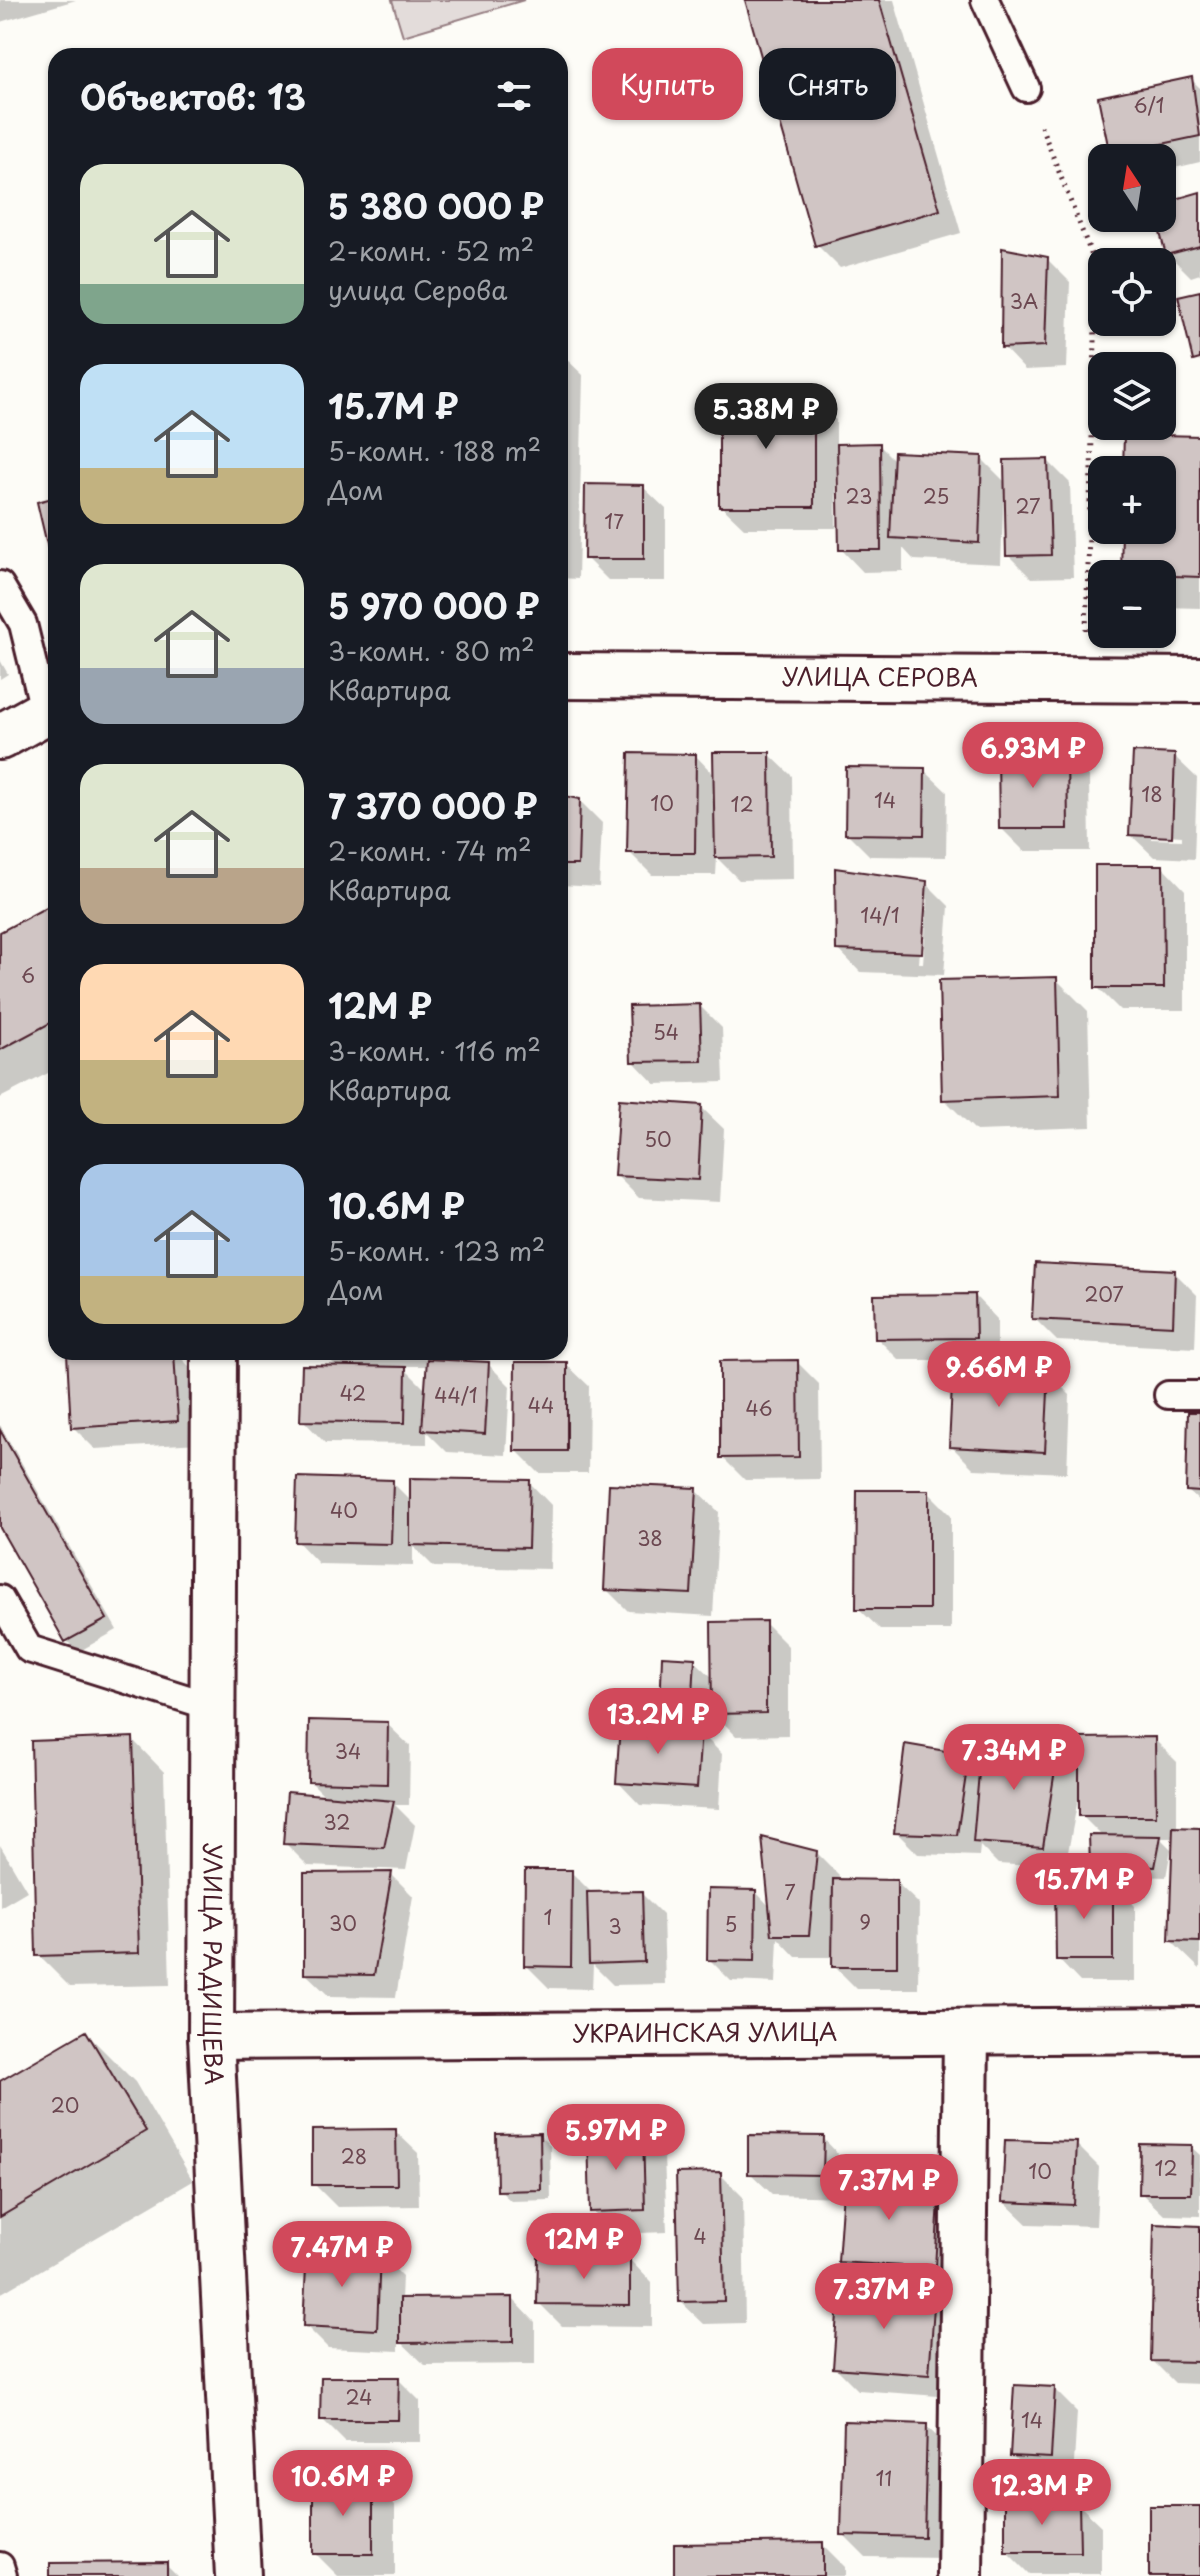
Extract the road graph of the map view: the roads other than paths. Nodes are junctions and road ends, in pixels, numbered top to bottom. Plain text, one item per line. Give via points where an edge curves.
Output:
1 (985, 0) edge
2 (1026, 88) road end
3 (0, 585) edge
4 (568, 676) edge
5 (1200, 680) edge
6 (48, 702) edge
7 (48, 709) edge
8 (0, 737) edge
9 (214, 1360) edge
10 (1168, 1395) dead end
11 (1200, 1395) edge
12 (0, 1599) edge
13 (213, 1707) junction
14 (1200, 2030) edge
15 (966, 2033) junction
16 (211, 2037) junction
17 (0, 2566) edge
18 (3, 2576) edge
19 (238, 2576) edge
20 (960, 2576) edge

1 - 2 lane
3 - 6 lane via 23,624
4 - 5 street, УЛИЦА СЕРОВА
7 - 8 street
9 - 13 street, УЛИЦА РАДИЩЕВА
10 - 11 lane
12 - 13 lane via 29,1649
13 - 16 street, УЛИЦА РАДИЩЕВА
14 - 15 street, УКРАИНСКАЯ УЛИЦА
15 - 16 street, УКРАИНСКАЯ УЛИЦА
15 - 20 street
16 - 19 street, УЛИЦА РАДИЩЕВА
17 - 18 lane

